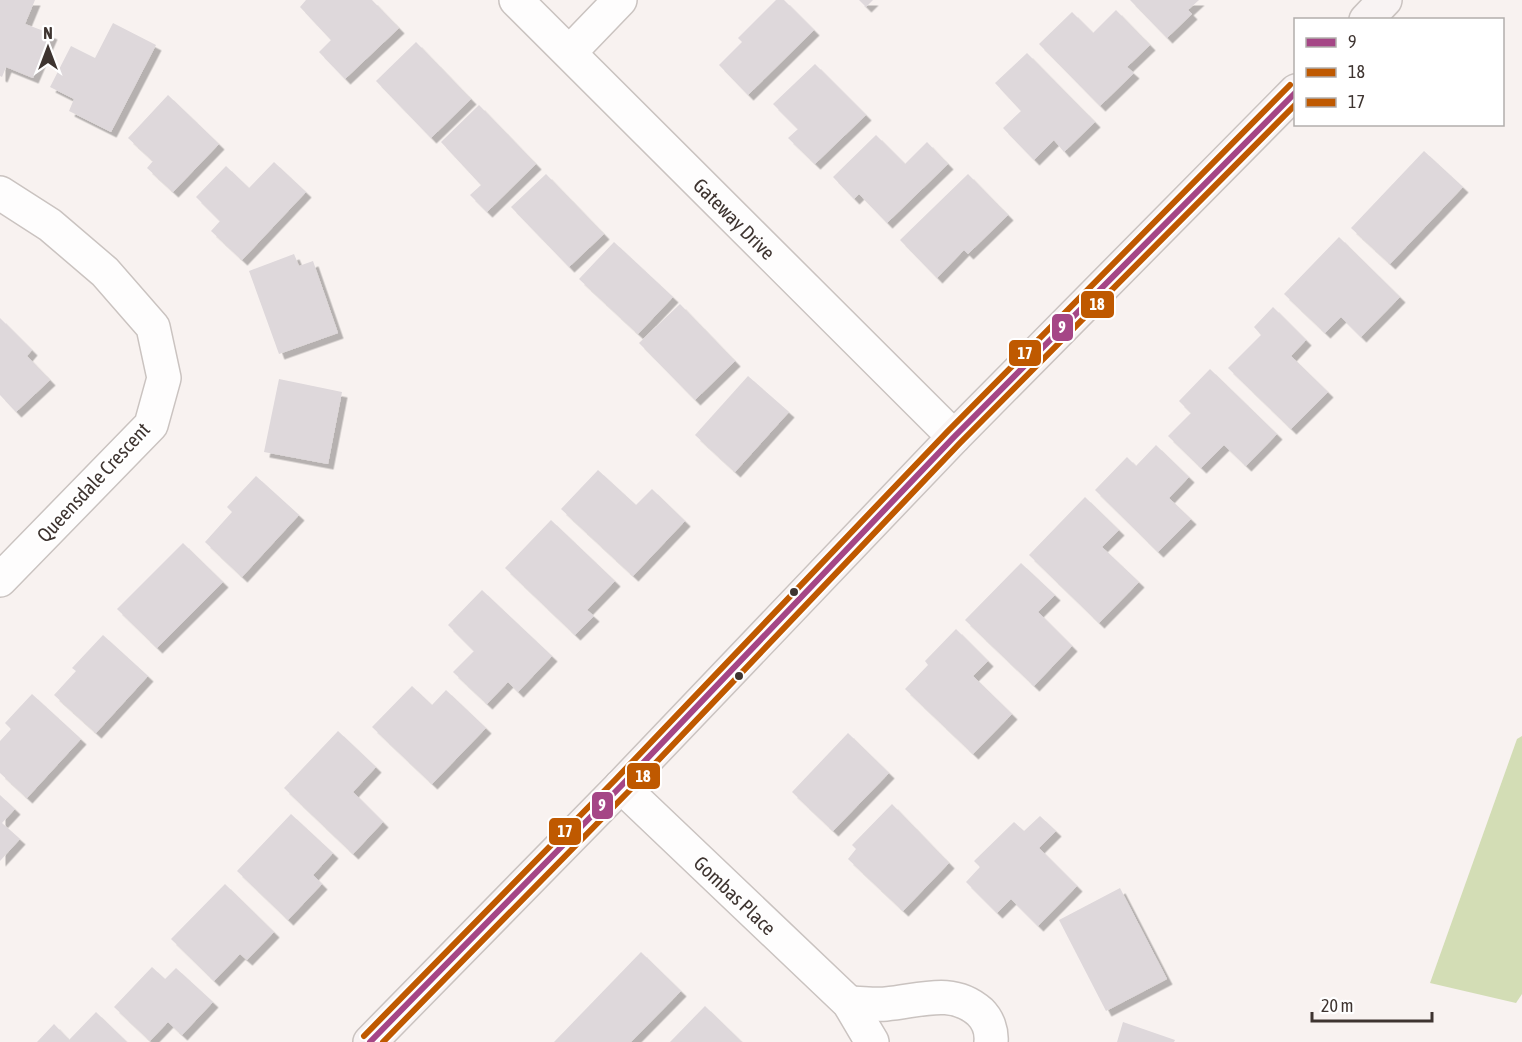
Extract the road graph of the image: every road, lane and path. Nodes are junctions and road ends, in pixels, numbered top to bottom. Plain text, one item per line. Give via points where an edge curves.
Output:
1 (516, 0) edge
2 (620, 0) edge
3 (1385, 0) edge
4 (1368, 18) edge
5 (570, 52) junction
6 (1294, 93) edge
7 (0, 193) edge
8 (954, 436) junction
9 (0, 580) edge
10 (621, 786) junction
11 (849, 1003) junction
12 (370, 1042) edge
13 (872, 1042) edge
14 (991, 1042) edge

1 - 5 street, Gateway Drive
2 - 5 street
3 - 4 street
5 - 8 street, Gateway Drive
6 - 8 street
7 - 9 street, Queensdale Crescent via 50,225 105,272 153,327 164,378 150,425
8 - 10 street
10 - 11 street, Gombas Place
10 - 12 street
11 - 13 street, Gombas Place
11 - 14 street via 958,998 984,1016 992,1034

